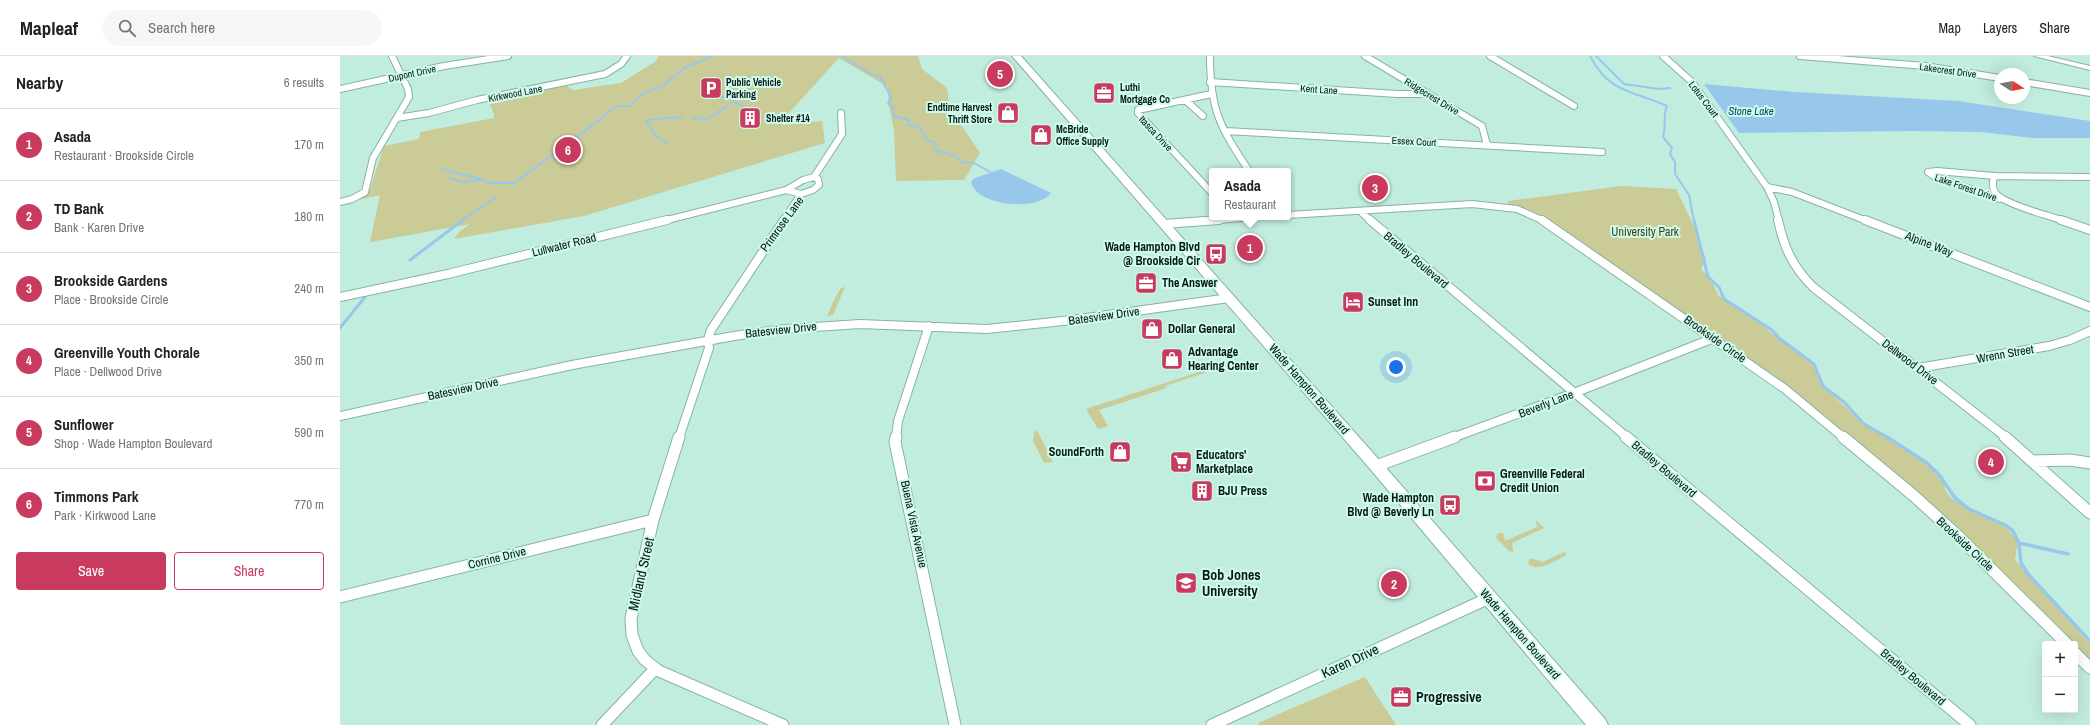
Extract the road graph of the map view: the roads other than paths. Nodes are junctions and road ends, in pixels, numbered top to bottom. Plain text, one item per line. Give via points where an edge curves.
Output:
1 (392, 56) edge
2 (508, 56) edge
3 (627, 56) edge
4 (1016, 56) edge
5 (1210, 56) edge
6 (1365, 56) edge
7 (1490, 56) edge
8 (1663, 56) edge
9 (1800, 56) edge
10 (2038, 56) edge
11 (1865, 59) edge
12 (2090, 68) edge
13 (401, 75) junction
14 (1994, 77) edge
15 (1210, 82) junction
16 (2030, 83) edge
17 (340, 89) edge
18 (2090, 93) edge
19 (1211, 94) junction
20 (1428, 94) junction
21 (1185, 100) junction
22 (1574, 106) dead end
23 (841, 113) dead end
24 (1203, 116) dead end
25 (397, 118) junction
26 (1225, 132) junction
27 (1487, 145) junction
28 (1602, 152) dead end
29 (1247, 168) edge
30 (1995, 176) junction
31 (814, 177) junction
32 (2090, 177) edge
33 (1767, 187) junction
34 (786, 190) junction
35 (1209, 190) edge
36 (801, 194) junction
37 (2002, 199) junction
38 (340, 202) edge
39 (1360, 211) junction
40 (1291, 214) edge
41 (1211, 220) edge
42 (1164, 224) junction
43 (2090, 230) edge
44 (340, 297) edge
45 (1228, 298) junction
46 (2090, 307) edge
47 (929, 326) junction
48 (2090, 331) edge
49 (1714, 338) junction
50 (708, 340) junction
51 (1918, 368) junction
52 (1574, 394) junction
53 (340, 416) edge
54 (2032, 461) junction
55 (2090, 463) edge
56 (1376, 466) junction
57 (2090, 513) edge
58 (653, 520) junction
59 (340, 597) edge
60 (1489, 598) junction
61 (2064, 641) edge
62 (2078, 655) edge
63 (2090, 668) edge
64 (655, 670) junction
65 (602, 725) edge
66 (783, 725) edge
67 (955, 725) edge
68 (1212, 725) edge
69 (1598, 725) edge
70 (1970, 725) edge

1 - 13 street
2 - 13 street, Dupont Drive
3 - 25 street, Kirkwood Lane via 621,64 605,74
4 - 42 main road, Wade Hampton Boulevard
5 - 15 street
6 - 20 street, Ridgecrest Drive
7 - 22 street
8 - 33 street, Lotus Court via 1692,82
9 - 11 street, Lakecrest Drive
10 - 12 street
11 - 14 street, Lakecrest Drive
13 - 17 street, Dupont Drive
13 - 25 street via 410,94
15 - 19 street
15 - 20 street, Kent Lane via 1390,94
16 - 18 street
19 - 21 street, Itasca Drive
19 - 26 street
20 - 27 street, Ridgecrest Drive via 1482,126
21 - 24 street
21 - 35 street, Itasca Drive via 1138,110 1138,113
23 - 31 street, Primrose Lane via 842,134
25 - 38 street via 378,150 365,192
26 - 27 street, Essex Court
26 - 29 street
27 - 28 street, Essex Court
30 - 32 street, Lake Forest Drive
30 - 37 street, Lake Forest Drive via 1992,187
30 - 37 street, Lake Forest Drive via 1928,172 1935,177
31 - 34 street, Lullwater Road
31 - 36 street, Primrose Lane via 819,180 817,187
33 - 46 street, Alpine Way via 1814,200
33 - 51 street, Dellwood Drive via 1775,201 1785,248 1801,274 1835,306
34 - 36 street, Lullwater Road
34 - 44 street, Lullwater Road via 456,272
36 - 50 street, Primrose Lane via 711,330
37 - 43 street, Lake Forest Drive
39 - 40 street, Brookside Circle
39 - 49 street, Brookside Circle via 1472,204 1506,207 1529,213 1554,227
39 - 52 street, Bradley Boulevard
41 - 42 street
42 - 45 main road, Wade Hampton Boulevard
45 - 47 street, Batesview Drive via 987,329
45 - 56 main road, Wade Hampton Boulevard
47 - 50 street, Batesview Drive via 818,326
47 - 67 street, Buena Vista Avenue via 898,421 895,442
48 - 51 street, Wrenn Street via 2048,346
49 - 52 street, Beverly Lane
49 - 61 street, Brookside Circle via 1785,389 1914,496 1992,568
50 - 53 street, Batesview Drive via 572,365
50 - 58 street, Midland Street via 709,348
51 - 54 street, Dellwood Drive via 1990,424
52 - 56 street, Beverly Lane
52 - 70 street, Bradley Boulevard
54 - 55 street via 2070,460
54 - 57 street, Dellwood Drive
56 - 60 main road, Wade Hampton Boulevard
58 - 59 street, Corrine Drive
58 - 64 street, Midland Street via 634,601 631,632 635,646
60 - 68 street, Karen Drive
60 - 69 main road, Wade Hampton Boulevard
62 - 63 street
64 - 65 street
64 - 66 street, Midland Street

